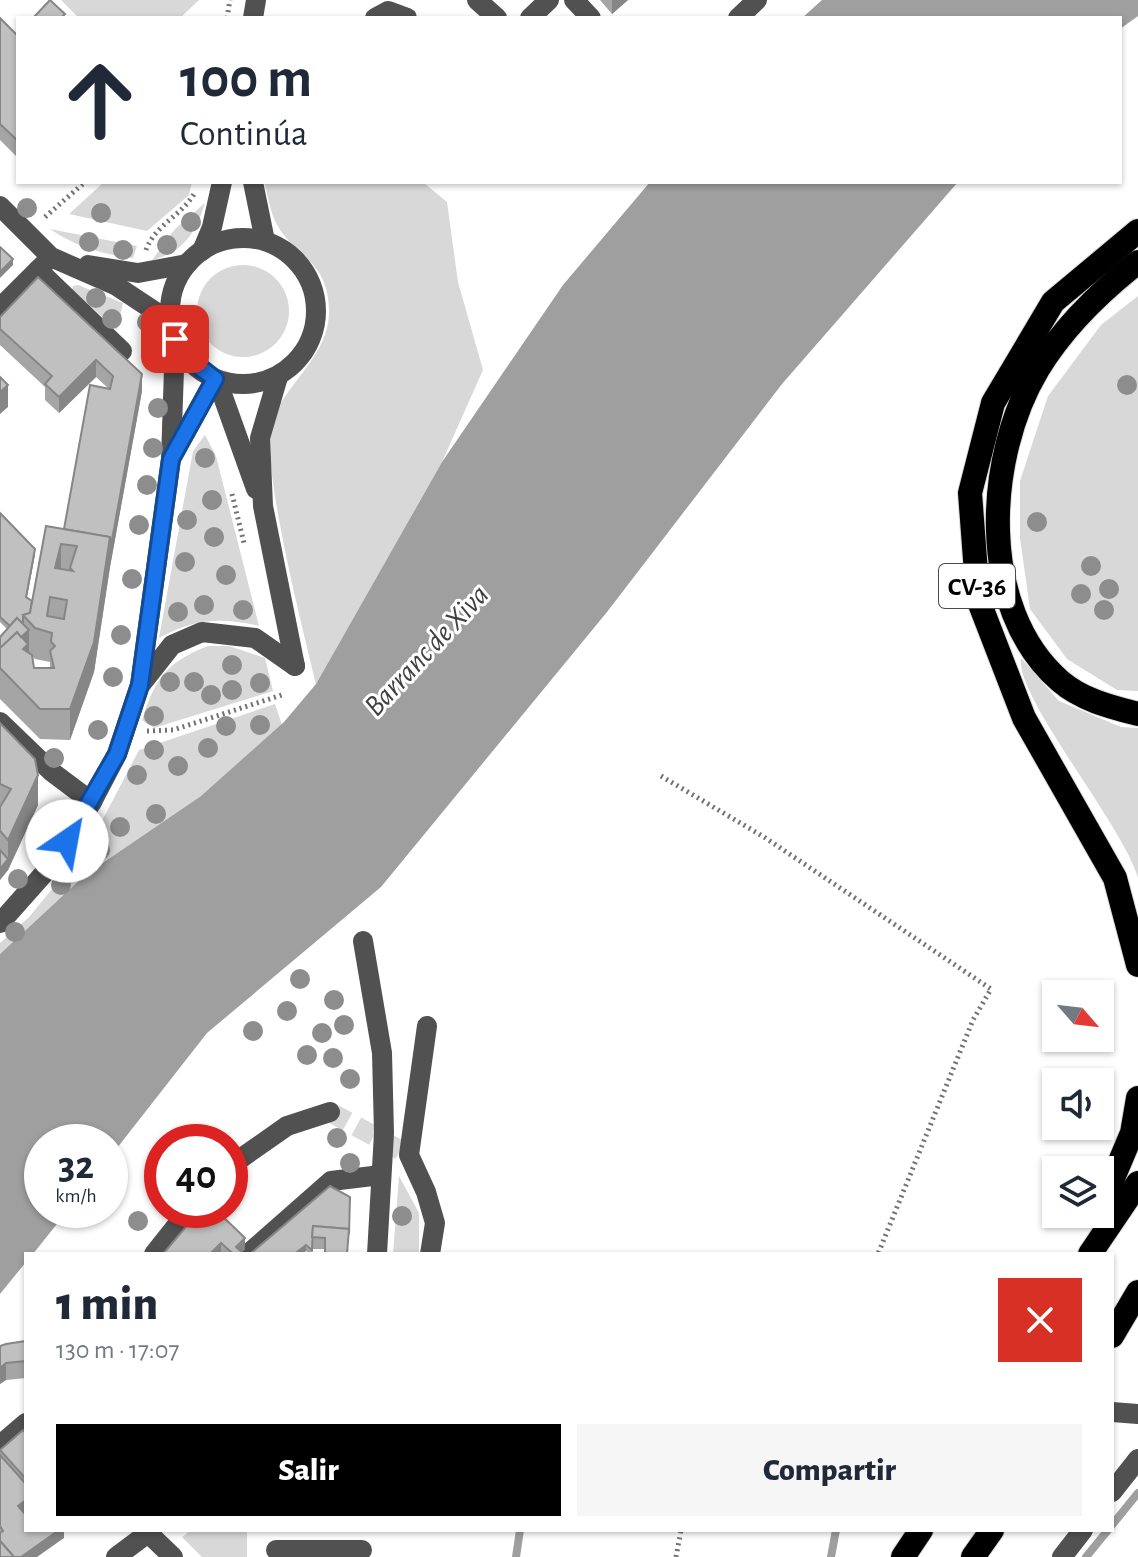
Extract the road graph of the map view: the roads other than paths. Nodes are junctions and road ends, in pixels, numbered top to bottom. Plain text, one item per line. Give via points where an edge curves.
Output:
1 (477, 0) edge
2 (549, 0) edge
3 (574, 0) edge
4 (757, 0) edge
5 (495, 16) edge
6 (532, 16) edge
7 (589, 16) edge
8 (740, 16) edge
9 (222, 184) edge
10 (253, 184) edge
11 (0, 206) edge
12 (1138, 231) edge
13 (265, 241) junction
14 (195, 258) junction
15 (1138, 262) edge
16 (44, 264) junction
17 (0, 308) edge
18 (173, 330) junction
19 (122, 351) edge
20 (278, 377) junction
21 (216, 379) junction
22 (171, 459) junction
23 (263, 506) junction
24 (140, 685) junction
25 (1138, 714) edge
26 (0, 722) edge
27 (92, 802) junction
28 (0, 923) edge
29 (363, 941) dead end
30 (1138, 965) edge
31 (427, 1026) dead end
32 (1138, 1098) edge
33 (330, 1112) dead end
34 (248, 1153) edge
35 (381, 1175) junction
36 (1114, 1176) edge
37 (1138, 1183) edge
38 (175, 1228) edge
39 (1096, 1228) edge
40 (156, 1252) edge
41 (250, 1252) edge
42 (377, 1252) edge
43 (430, 1252) edge
44 (1090, 1252) edge
45 (1091, 1252) edge
46 (1138, 1292) edge
47 (1114, 1333) edge
48 (1114, 1412) edge
49 (1138, 1414) edge
50 (24, 1425) edge
51 (0, 1445) edge
52 (1138, 1459) edge
53 (1114, 1489) edge
54 (149, 1532) edge
55 (151, 1532) edge
56 (920, 1532) edge
57 (991, 1532) edge
58 (1081, 1532) edge
59 (275, 1546) edge
60 (362, 1546) edge
61 (116, 1557) edge
62 (173, 1557) edge
63 (903, 1557) edge
64 (973, 1557) edge
65 (1062, 1557) edge

1 - 5 street
2 - 6 street
3 - 7 street
4 - 8 street
9 - 14 street via 212,227
10 - 13 street
11 - 16 street
12 - 30 highway, CV-36 via 1053,302 993,403 970,493 978,599 1024,718 1115,878
13 - 14 street via 222,241
13 - 20 street via 304,271 314,294 315,319 308,343
14 - 16 street via 138,273
14 - 18 street via 176,281 170,301
15 - 25 highway via 1075,321 1038,369 1012,431 998,500 999,566 1014,618 1037,654 1061,682 1098,703
16 - 17 street
16 - 18 street via 115,285
16 - 19 street
18 - 21 street via 185,356
18 - 22 street
20 - 21 street via 255,383
20 - 23 street via 260,438
21 - 22 street
21 - 23 street
22 - 24 street
23 - 24 street via 295,666 255,638 202,632 172,645
24 - 27 street via 117,754
26 - 27 street
27 - 28 street via 55,861
29 - 35 street via 382,1053
31 - 43 street via 409,1155 435,1223
32 - 36 highway via 1132,1133
33 - 34 street via 287,1126
35 - 41 street via 331,1181
35 - 42 street
37 - 45 highway
38 - 40 street
39 - 44 highway
46 - 47 highway
48 - 49 street
50 - 51 street
52 - 53 street
54 - 61 street
55 - 62 street
56 - 63 highway
57 - 64 highway
58 - 65 street
59 - 60 street

